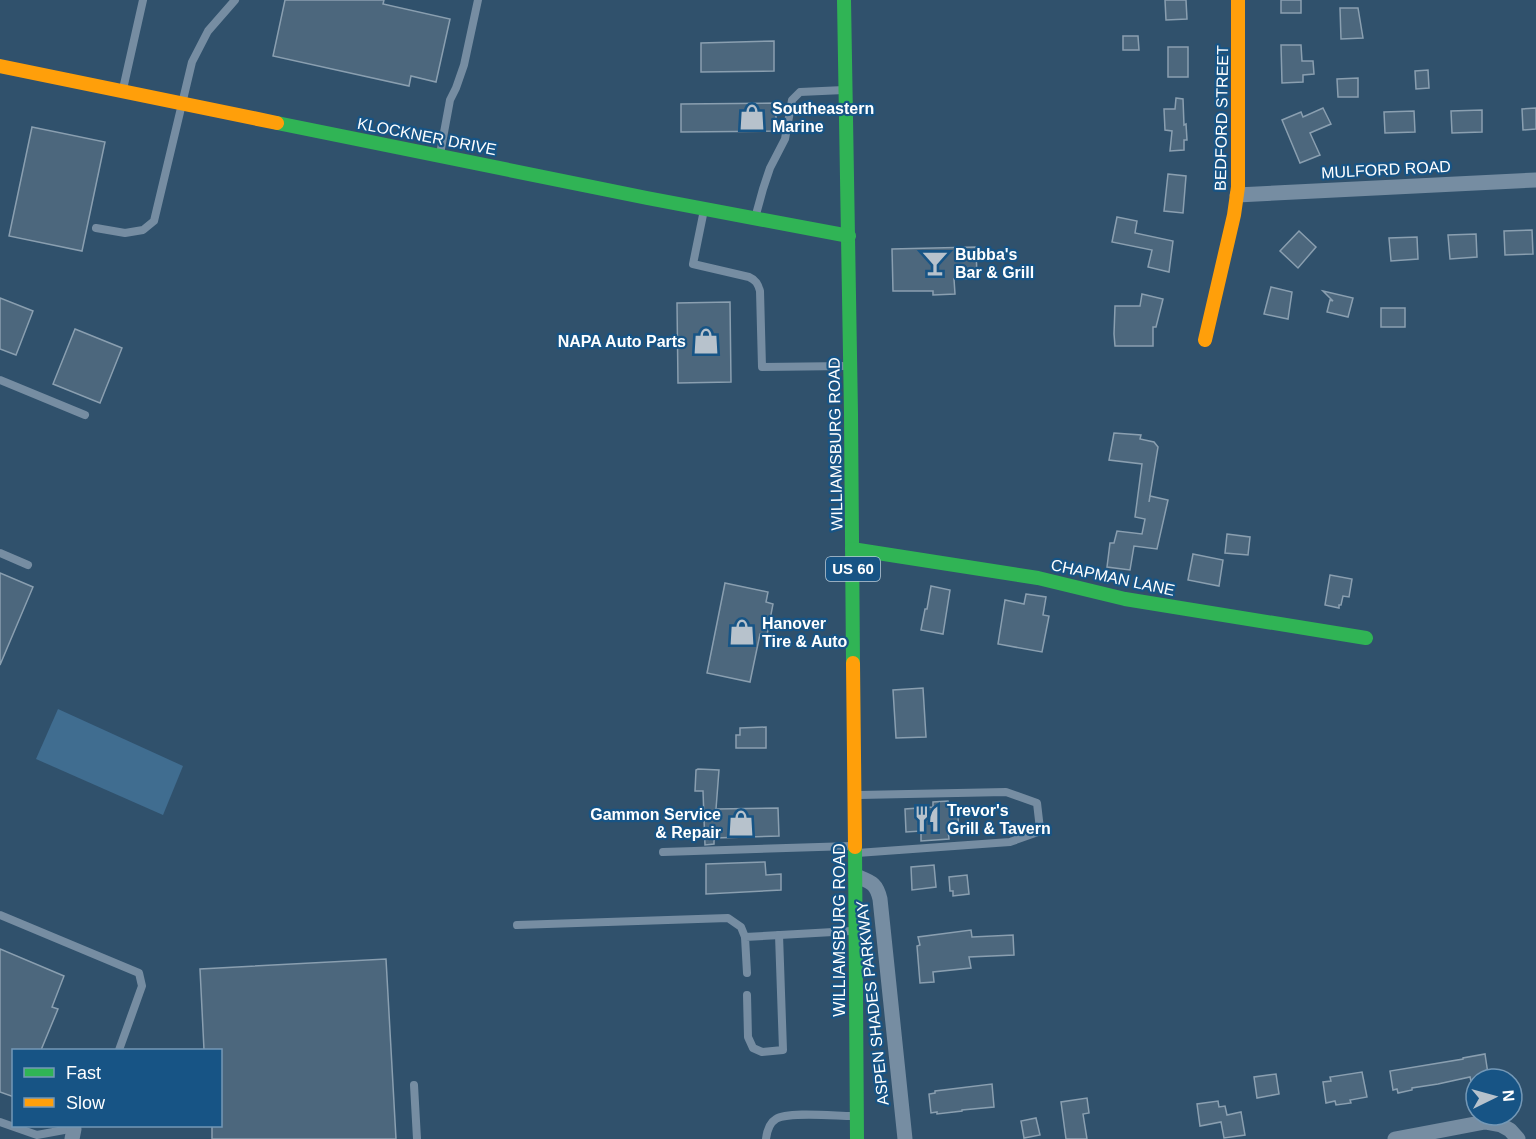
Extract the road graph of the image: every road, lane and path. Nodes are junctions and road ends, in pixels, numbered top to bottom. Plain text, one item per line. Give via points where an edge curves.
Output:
1 (143, 0) edge
2 (235, 0) edge
3 (478, 0) edge
4 (844, 0) edge
5 (1238, 0) edge
6 (0, 66) edge
7 (846, 90) junction
8 (123, 91) junction
9 (183, 104) junction
10 (440, 155) junction
11 (1536, 180) edge
12 (1237, 195) junction
13 (704, 208) junction
14 (755, 218) junction
15 (96, 228) dead end
16 (849, 236) junction
17 (1205, 340) dead end
18 (851, 366) junction
19 (0, 380) edge
20 (85, 416) dead end
21 (852, 549) junction
22 (0, 553) edge
23 (28, 565) dead end
24 (1366, 638) dead end
25 (855, 795) junction
26 (855, 849) junction
27 (663, 852) dead end
28 (856, 876) junction
29 (0, 915) edge
30 (517, 925) dead end
31 (856, 931) junction
32 (779, 935) junction
33 (745, 937) junction
34 (747, 973) dead end
35 (747, 995) dead end
36 (119, 1049) edge
37 (414, 1085) dead end
38 (857, 1116) junction
39 (14, 1127) edge
40 (75, 1131) edge
41 (1514, 1134) edge
42 (417, 1139) edge
43 (766, 1139) edge
44 (857, 1139) edge
45 (905, 1139) edge
46 (1395, 1139) edge

1 - 8 lane
2 - 9 lane via 208,31 192,62
3 - 10 lane via 464,65 450,100
4 - 7 street, WILLIAMSBURG ROAD / US 60
5 - 12 street, BEDFORD STREET
6 - 8 street, KLOCKNER DRIVE
7 - 14 lane via 800,92 792,100 788,131 768,174
7 - 16 street, WILLIAMSBURG ROAD / US 60
8 - 9 street, KLOCKNER DRIVE
9 - 10 street, KLOCKNER DRIVE
9 - 15 lane via 154,221 143,230 125,233
10 - 13 street, KLOCKNER DRIVE
11 - 12 street, MULFORD ROAD
12 - 17 street, BEDFORD STREET
13 - 14 street, KLOCKNER DRIVE
13 - 18 lane via 693,264 748,277 759,285 762,367
14 - 16 street, KLOCKNER DRIVE
16 - 18 street, WILLIAMSBURG ROAD / US 60
18 - 21 street, WILLIAMSBURG ROAD / US 60
19 - 20 lane
21 - 24 street, CHAPMAN LANE via 1038,578 1125,599
21 - 25 street, WILLIAMSBURG ROAD / US 60
22 - 23 lane
25 - 26 street, WILLIAMSBURG ROAD / US 60
25 - 26 lane via 1006,792 1037,803 1040,829 1010,842
26 - 27 lane
26 - 28 street, WILLIAMSBURG ROAD / US 60
28 - 31 street, WILLIAMSBURG ROAD / US 60
28 - 45 street, ASPEN SHADES PARKWAY via 875,885 880,899
29 - 36 lane via 139,973 141,986
30 - 33 lane via 728,918 741,927
31 - 32 lane
31 - 38 street, WILLIAMSBURG ROAD / US 60
32 - 33 lane
32 - 35 lane via 783,1050 762,1052 753,1048 748,1037
33 - 34 lane
37 - 42 lane
38 - 43 lane via 781,1116 769,1126
38 - 44 street, WILLIAMSBURG ROAD / US 60
39 - 40 lane via 37,1135
41 - 46 street via 1501,1125 1485,1122

